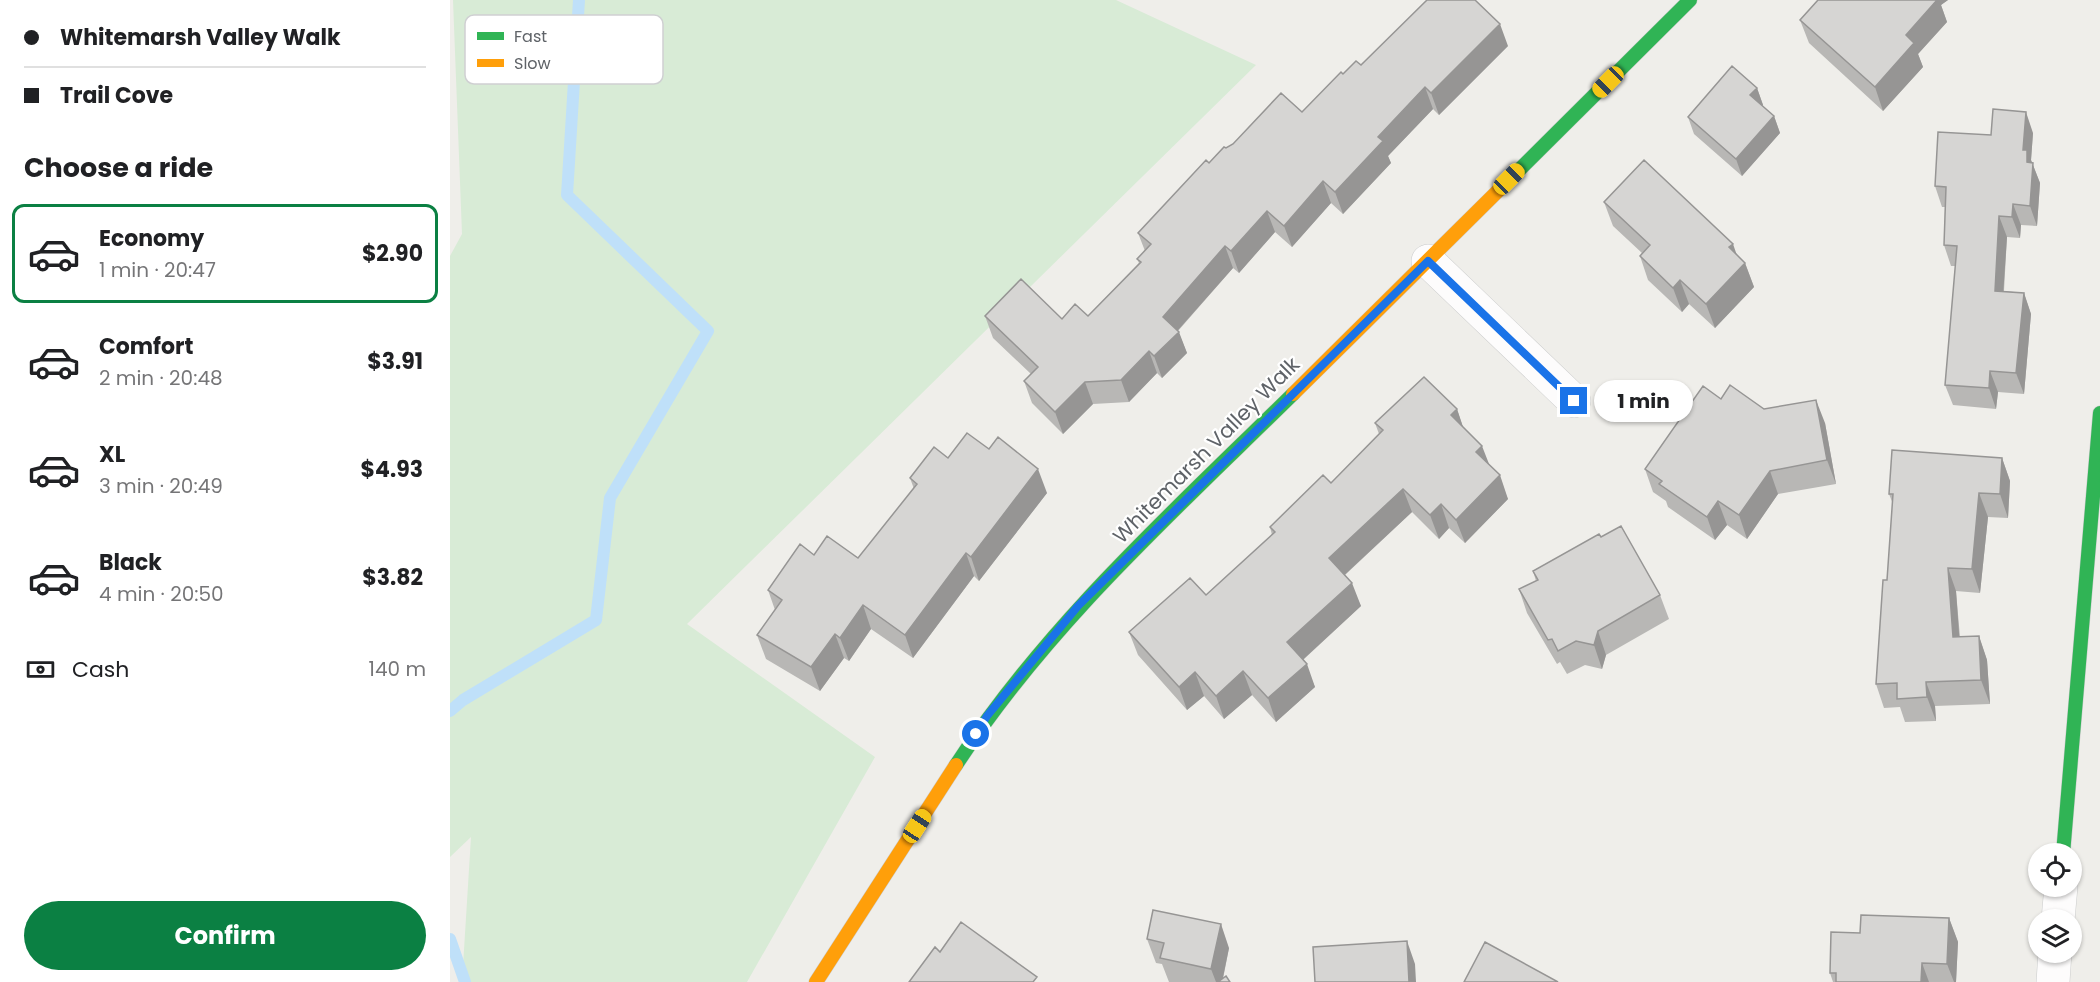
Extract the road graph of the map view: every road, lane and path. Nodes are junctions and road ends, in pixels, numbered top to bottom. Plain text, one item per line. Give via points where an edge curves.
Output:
1 (1690, 0) edge
2 (1428, 261) junction
3 (1574, 401) dead end
4 (2100, 412) edge
5 (2064, 843) edge
6 (2054, 963) edge
7 (816, 982) edge
8 (2053, 982) edge

1 - 2 street, Whitemarsh Valley Walk
2 - 3 street
2 - 7 street, Whitemarsh Valley Walk via 1078,606 987,716
4 - 5 street
6 - 8 street

